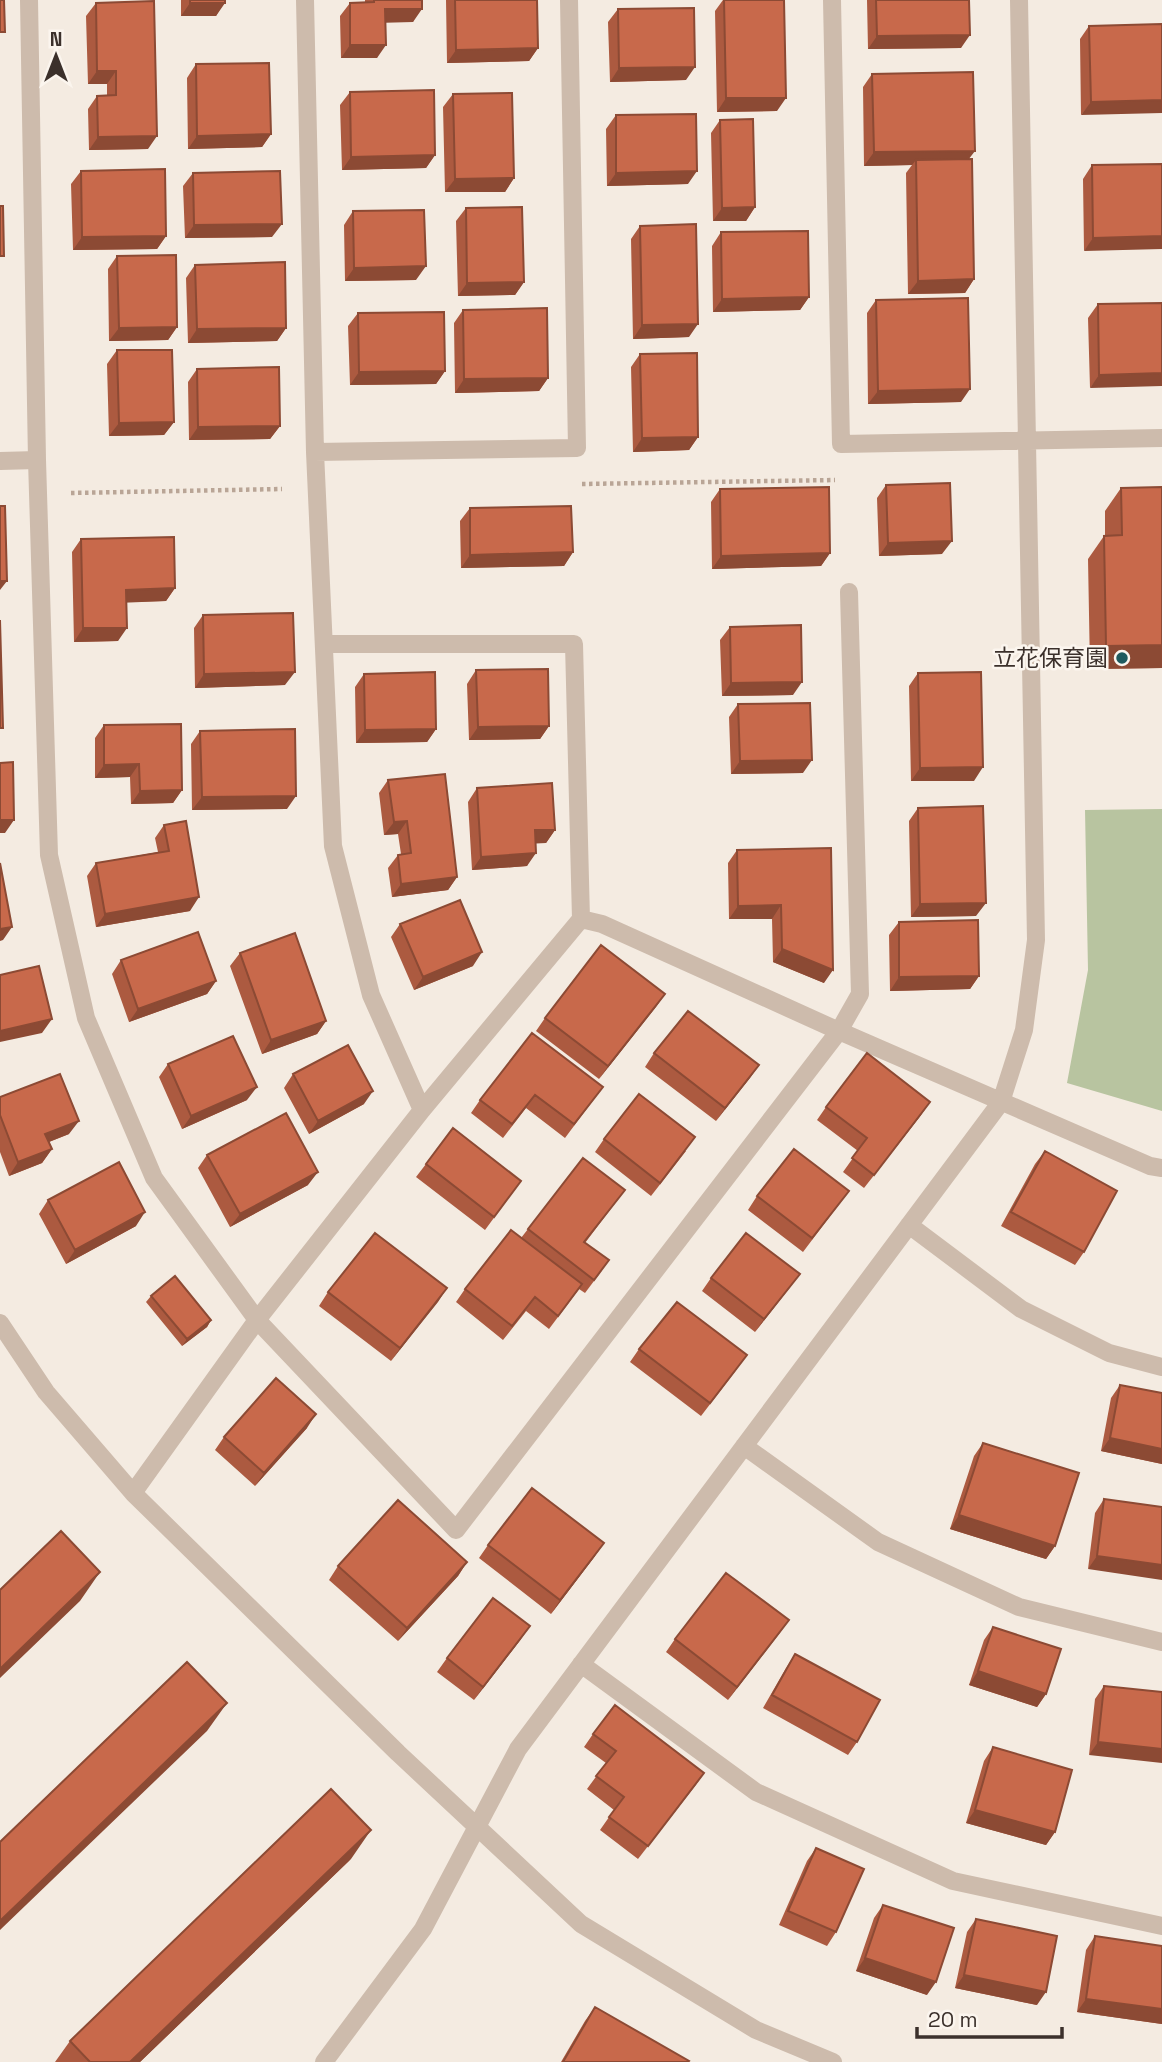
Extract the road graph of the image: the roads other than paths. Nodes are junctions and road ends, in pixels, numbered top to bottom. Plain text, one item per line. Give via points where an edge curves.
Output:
1 (29, 0) edge
2 (305, 0) edge
3 (569, 0) edge
4 (832, 0) edge
5 (1019, 0) edge
6 (1162, 438) edge
7 (1027, 440) junction
8 (315, 452) junction
9 (37, 460) junction
10 (0, 461) edge
11 (849, 592) dead end
12 (324, 644) junction
13 (580, 919) junction
14 (839, 1031) junction
15 (1001, 1102) junction
16 (422, 1110) junction
17 (1162, 1167) edge
18 (909, 1225) junction
19 (257, 1320) junction
20 (0, 1323) edge
21 (1162, 1367) edge
22 (744, 1446) junction
23 (133, 1493) junction
24 (1162, 1642) edge
25 (581, 1664) junction
26 (477, 1827) junction
27 (1162, 1926) edge
28 (324, 2062) edge
29 (833, 2062) edge

1 - 9 street
2 - 8 street
3 - 8 street via 577,448
4 - 7 street via 841,444
5 - 7 street
6 - 7 street
7 - 15 street via 1036,940 1024,1030
8 - 12 street
9 - 10 street
9 - 19 street via 49,855 86,1018 154,1178
11 - 14 street via 860,994
12 - 13 street via 575,644
12 - 16 street via 333,846 371,995
13 - 14 street via 602,924
13 - 16 street
14 - 15 street
14 - 19 street via 456,1530
15 - 17 street via 1150,1166
15 - 18 street
16 - 19 street
18 - 21 street via 1021,1309 1109,1353
18 - 22 street
19 - 23 street
20 - 23 street via 46,1392
22 - 24 street via 878,1542 1019,1607
22 - 25 street
23 - 26 street
25 - 26 street via 518,1749
25 - 27 street via 756,1792 928,1870 953,1881
26 - 28 street via 423,1929
26 - 29 street via 580,1924 756,2030

